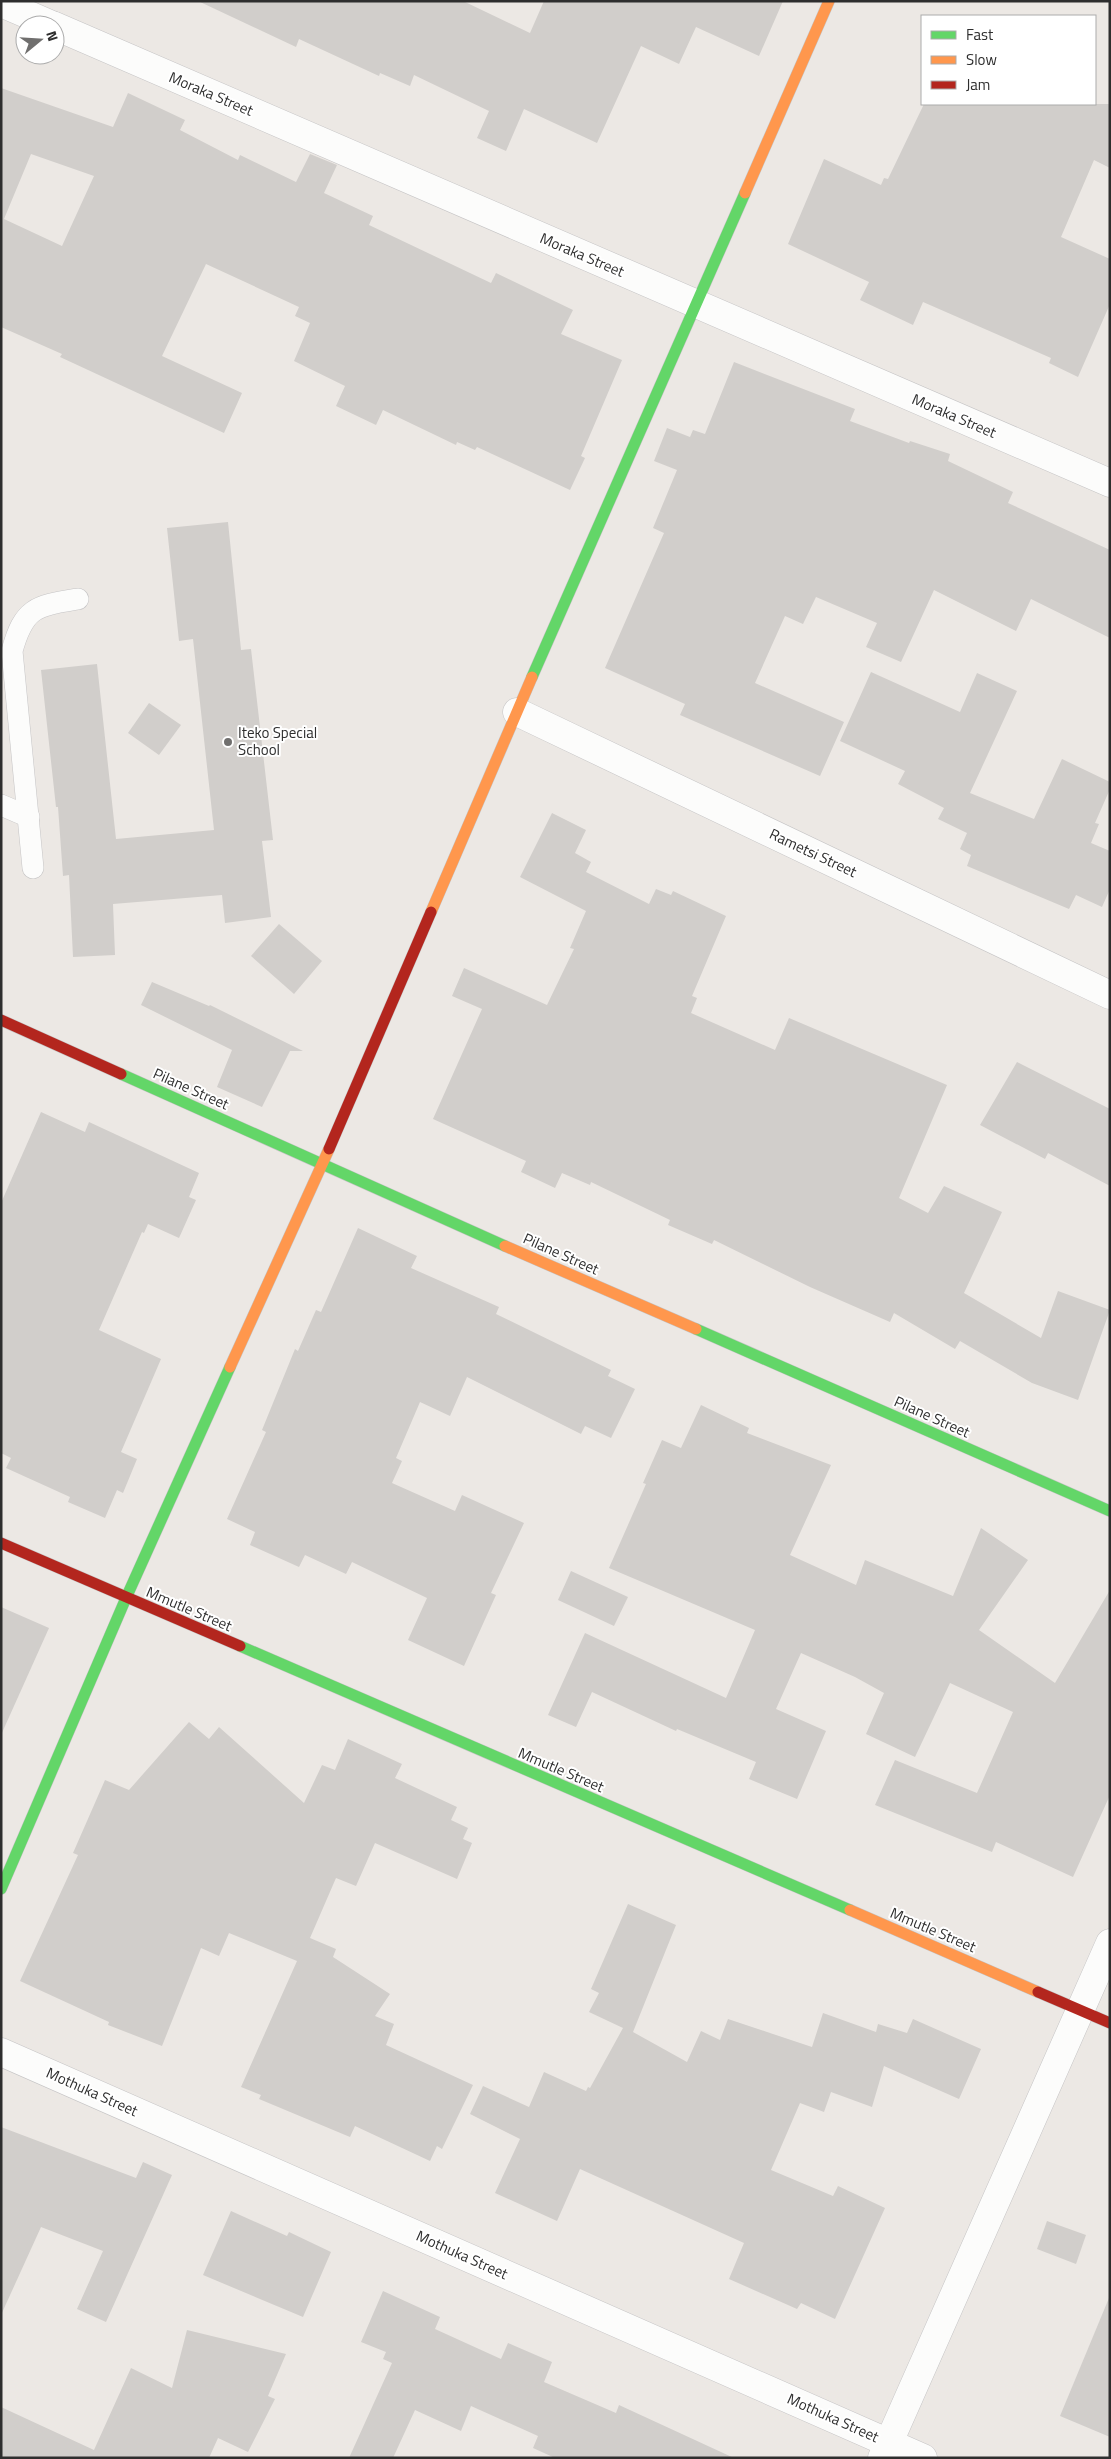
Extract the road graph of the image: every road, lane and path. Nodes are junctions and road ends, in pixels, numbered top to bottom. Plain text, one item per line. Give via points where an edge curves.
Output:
1 (829, 1) edge
2 (1, 3) edge
3 (29, 15) edge
4 (65, 31) edge
5 (695, 304) junction
6 (1110, 484) edge
7 (78, 599) dead end
8 (517, 712) junction
9 (1, 805) edge
10 (29, 817) junction
11 (33, 868) dead end
12 (1110, 995) edge
13 (1, 1020) edge
14 (322, 1165) junction
15 (1110, 1511) edge
16 (1, 1543) edge
17 (126, 1598) junction
18 (1, 1889) edge
19 (1110, 1943) edge
20 (1080, 2010) junction
21 (1110, 2024) edge
22 (1, 2052) edge
23 (885, 2450) edge
24 (923, 2458) edge

1 - 5 street
2 - 3 street, Moraka Street
4 - 5 street, Moraka Street
5 - 6 street, Moraka Street
5 - 8 street
7 - 10 lane via 32,611 18,628 12,651
8 - 12 street, Rametsi Street
8 - 14 street
9 - 10 lane
10 - 11 lane
13 - 14 street, Pilane Street
14 - 15 street, Pilane Street
14 - 17 street
16 - 17 street, Mmutle Street
17 - 18 street
17 - 20 street, Mmutle Street
19 - 20 street
20 - 21 street, Mmutle Street
20 - 23 street
22 - 23 street, Mothuka Street
23 - 24 street, Mothuka Street

